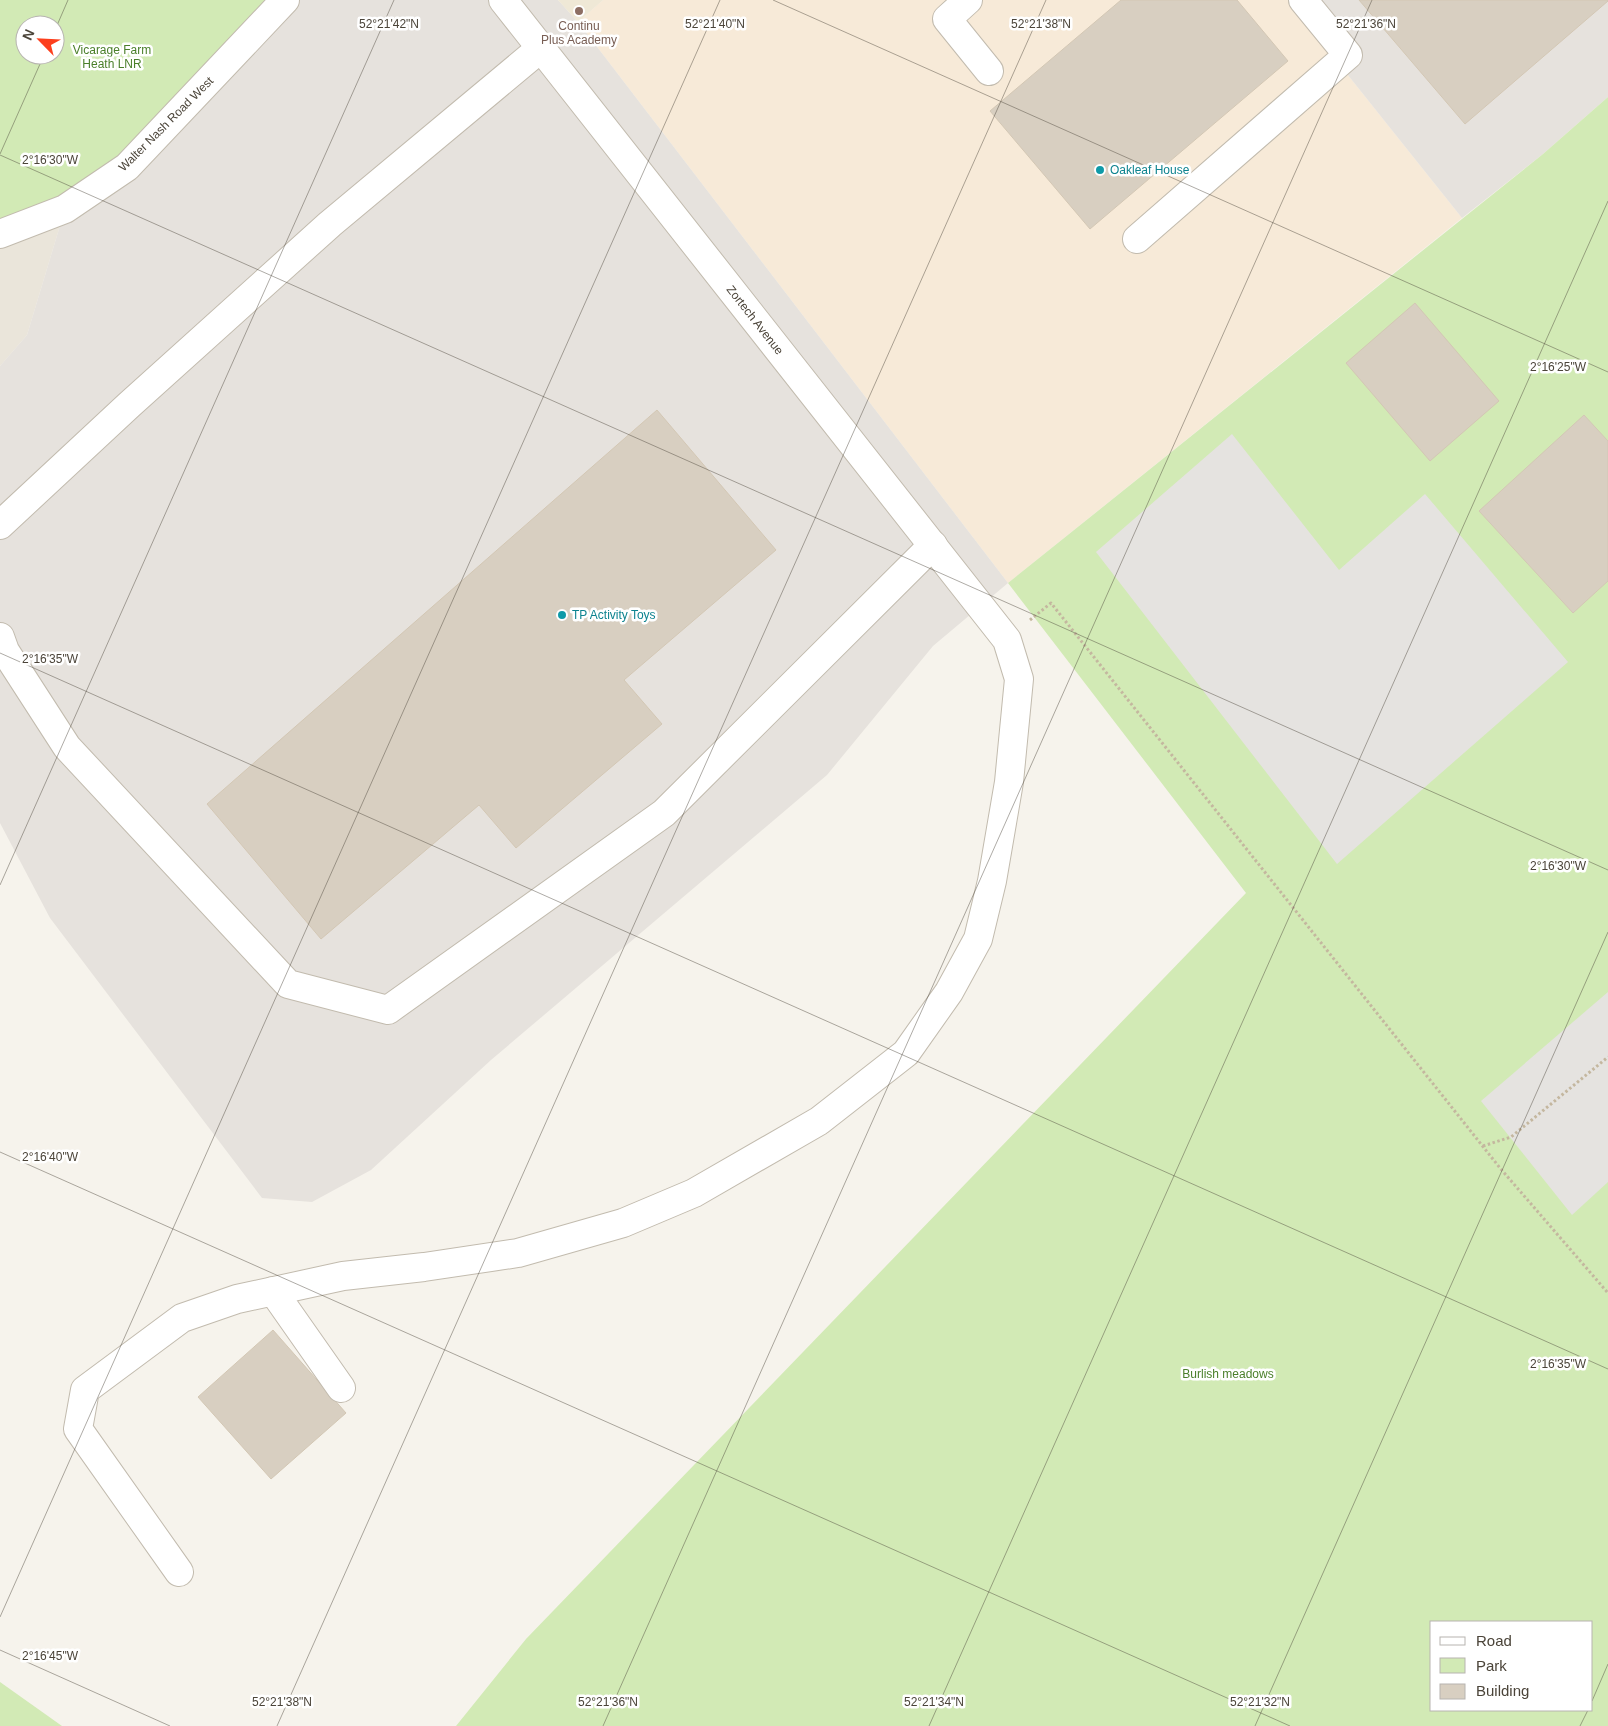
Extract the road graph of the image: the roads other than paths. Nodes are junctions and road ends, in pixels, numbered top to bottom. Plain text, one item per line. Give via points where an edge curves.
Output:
1 (285, 0) edge
2 (503, 0) edge
3 (968, 0) edge
4 (1303, 0) edge
5 (541, 48) junction
6 (989, 71) dead end
7 (0, 234) edge
8 (1137, 239) dead end
9 (0, 525) edge
10 (933, 545) junction
11 (0, 637) edge
12 (273, 1291) junction
13 (341, 1388) dead end
14 (179, 1572) dead end

1 - 7 street, Walter Nash Road West via 127,167 65,209
2 - 5 street, Zortech Avenue
3 - 6 street via 947,19
4 - 8 street via 1348,55
5 - 9 street via 330,224
5 - 10 street, Zortech Avenue
10 - 11 street via 664,813 388,1010 288,984 66,748
10 - 12 street, Zortech Avenue via 1007,640 1019,679 1008,782 992,881 978,939 948,992 906,1053 820,1122 694,1193 623,1222 518,1253 343,1276
12 - 13 street
12 - 14 street via 237,1299 182,1318 85,1390 78,1429

